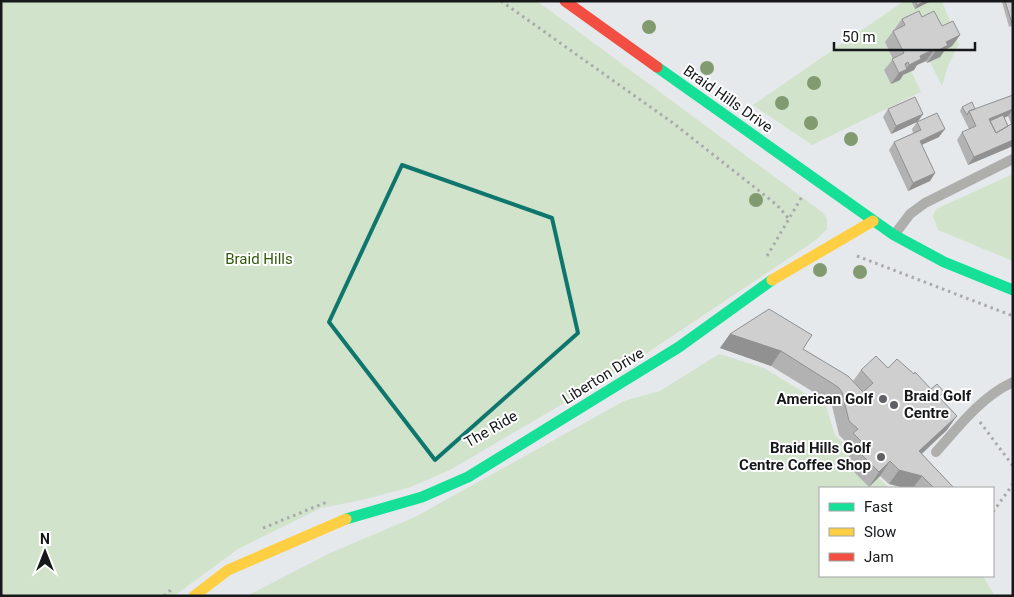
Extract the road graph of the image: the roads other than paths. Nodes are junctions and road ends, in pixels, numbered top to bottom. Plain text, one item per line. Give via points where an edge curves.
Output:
1 (565, 1) edge
2 (1013, 159) edge
3 (873, 221) junction
4 (894, 235) junction
5 (1013, 290) edge
6 (1013, 382) edge
7 (936, 452) edge
8 (194, 596) edge

1 - 3 street, Braid Hills Drive
2 - 4 lane via 925,202 910,214
3 - 4 street
3 - 8 street, Liberton Drive via 757,289 679,347 468,477 422,497 352,517 307,535 228,570
4 - 5 street via 944,262
6 - 7 lane via 972,412

